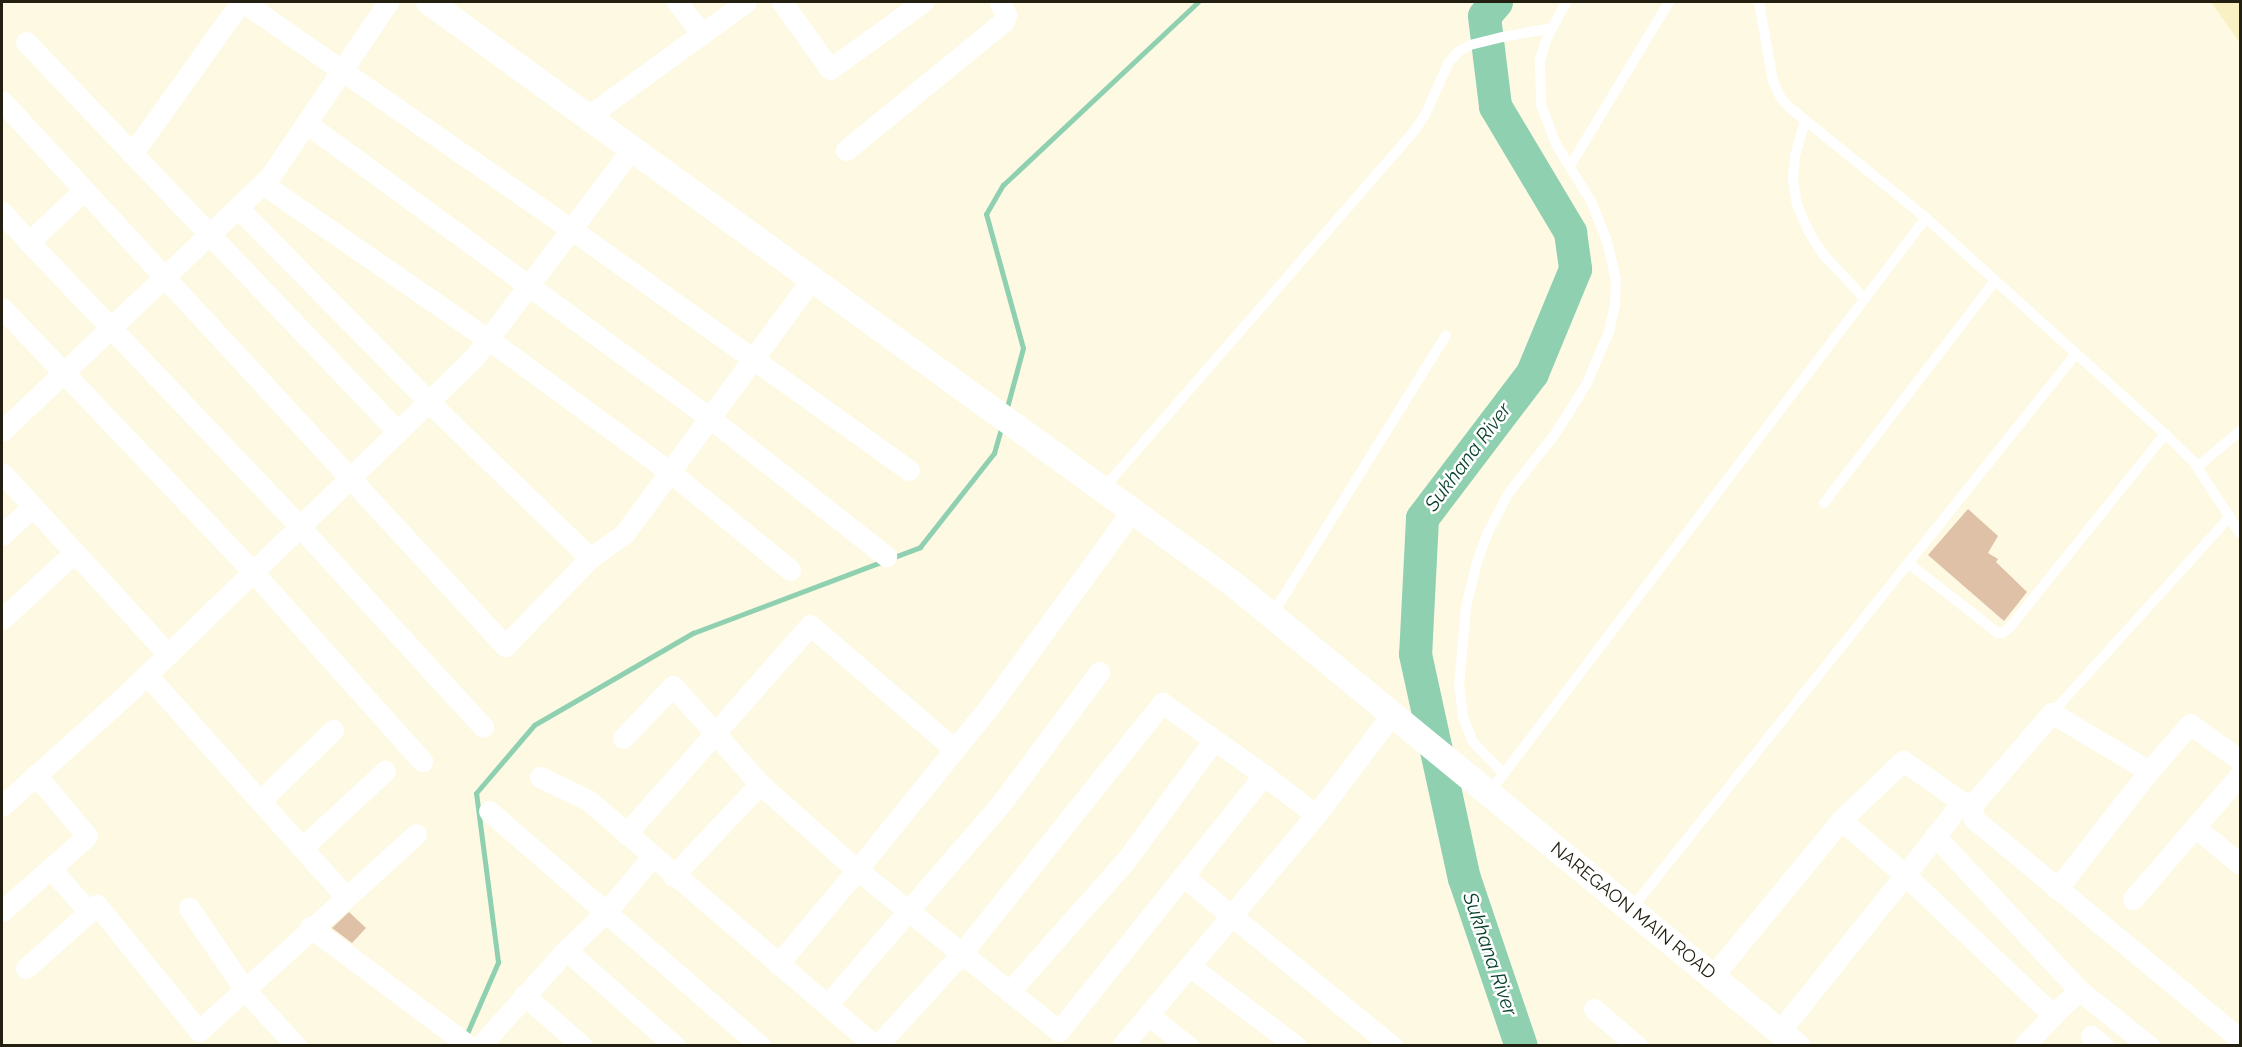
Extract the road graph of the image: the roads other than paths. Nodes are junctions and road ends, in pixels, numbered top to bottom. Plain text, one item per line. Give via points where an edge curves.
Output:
1 (242, 2) edge
2 (388, 2) edge
3 (429, 2) edge
4 (677, 2) edge
5 (746, 2) edge
6 (782, 2) edge
7 (922, 2) edge
8 (1000, 2) edge
9 (1566, 2) edge
10 (1669, 2) edge
11 (1759, 2) edge
12 (1552, 28) junction
13 (702, 34) junction
14 (26, 42) dead end
15 (343, 71) junction
16 (2, 101) edge
17 (588, 117) junction
18 (1805, 121) junction
19 (306, 123) junction
20 (632, 149) junction
21 (846, 150) dead end
22 (132, 154) junction
23 (1570, 166) junction
24 (263, 184) junction
25 (84, 190) junction
26 (238, 208) junction
27 (2, 212) edge
28 (1926, 218) junction
29 (572, 229) junction
30 (209, 236) junction
31 (29, 242) junction
32 (163, 278) junction
33 (812, 279) junction
34 (1995, 281) junction
35 (530, 284) junction
36 (1865, 299) junction
37 (2, 308) edge
38 (109, 329) junction
39 (1446, 336) dead end
40 (488, 339) junction
41 (2075, 355) junction
42 (753, 359) junction
43 (64, 373) junction
44 (429, 402) junction
45 (710, 418) junction
46 (2, 431) edge
47 (2241, 431) edge
48 (398, 432) junction
49 (2165, 434) junction
50 (2197, 467) junction
51 (909, 470) dead end
52 (2, 472) edge
53 (670, 472) junction
54 (349, 479) junction
55 (1102, 489) junction
56 (1824, 503) dead end
57 (1132, 511) junction
58 (37, 513) junction
59 (2230, 517) junction
60 (300, 527) junction
61 (2241, 533) edge
62 (2, 536) edge
63 (74, 553) junction
64 (886, 556) dead end
65 (590, 558) junction
66 (1908, 563) junction
67 (790, 570) dead end
68 (253, 572) junction
69 (1272, 615) junction
70 (2, 619) edge
71 (168, 654) junction
72 (1099, 672) dead end
73 (147, 675) junction
74 (2052, 713) junction
75 (1392, 714) junction
76 (483, 727) dead end
77 (333, 730) dead end
78 (715, 736) junction
79 (623, 738) dead end
80 (1214, 740) junction
81 (954, 749) junction
82 (2241, 760) edge
83 (422, 761) dead end
84 (385, 771) dead end
85 (2149, 771) junction
86 (36, 775) junction
87 (1264, 775) junction
88 (2241, 775) edge
89 (540, 777) dead end
90 (760, 784) junction
91 (1496, 784) junction
92 (260, 801) junction
93 (1967, 803) junction
94 (2, 806) edge
95 (489, 811) dead end
96 (1316, 815) junction
97 (1841, 820) junction
98 (2195, 826) junction
99 (416, 834) dead end
100 (626, 834) junction
101 (1935, 836) junction
102 (302, 848) junction
103 (652, 857) junction
104 (2241, 864) edge
105 (50, 868) junction
106 (856, 870) junction
107 (1905, 875) junction
108 (673, 876) junction
109 (1184, 877) junction
110 (2057, 889) junction
111 (346, 897) junction
112 (2133, 898) dead end
113 (189, 908) dead end
114 (1631, 909) junction
115 (2, 911) edge
116 (89, 912) junction
117 (606, 912) junction
118 (909, 912) junction
119 (1231, 916) junction
120 (310, 927) junction
121 (566, 950) junction
122 (961, 954) junction
123 (778, 964) junction
124 (1191, 967) junction
125 (26, 968) dead end
126 (1713, 976) junction
127 (246, 990) junction
128 (2079, 990) junction
129 (1009, 992) junction
130 (524, 995) junction
131 (827, 1005) junction
132 (1594, 1009) dead end
133 (1148, 1015) junction
134 (2053, 1015) junction
135 (205, 1038) edge
136 (1789, 1038) edge
137 (2241, 1039) edge
138 (296, 1046) edge
139 (469, 1046) edge
140 (480, 1046) edge
141 (582, 1046) edge
142 (675, 1046) edge
143 (759, 1046) edge
144 (876, 1046) edge
145 (1122, 1046) edge
146 (1188, 1046) edge
147 (1296, 1046) edge
148 (1392, 1046) edge
149 (1637, 1046) edge
150 (2024, 1046) edge
151 (2149, 1046) edge

1 - 15 street
1 - 22 street
2 - 15 street
3 - 17 street, NAREGAON MAIN ROAD
4 - 13 street
5 - 13 street
6 - 7 street via 830,69
8 - 21 street via 1006,15 1004,21
9 - 12 lane
10 - 23 lane
11 - 18 lane via 1773,81 1781,98
12 - 23 lane via 1540,60 1541,105 1548,128
12 - 55 lane via 1470,45 1458,52 1414,131
13 - 17 street
14 - 22 street
15 - 19 street
15 - 29 street
16 - 25 street
17 - 20 street, NAREGAON MAIN ROAD
18 - 28 lane
18 - 36 lane via 1795,156 1797,205 1823,254
19 - 24 street
19 - 35 street
20 - 29 street
20 - 33 street, NAREGAON MAIN ROAD
22 - 30 street
23 - 91 lane via 1592,203 1608,244 1616,280 1615,304 1609,332 1586,385 1555,434 1508,494 1477,562 1467,607 1459,686 1463,717
24 - 26 street
24 - 40 street
25 - 31 street
25 - 32 street
26 - 30 street
26 - 44 street
27 - 31 street
28 - 34 lane
28 - 36 lane
29 - 35 street
29 - 42 street
30 - 32 street
30 - 48 street
31 - 38 street
32 - 38 street
32 - 54 street
33 - 42 street
33 - 55 street, NAREGAON MAIN ROAD
34 - 41 lane
34 - 56 lane
35 - 40 street
35 - 45 street
36 - 91 lane
37 - 43 street
38 - 43 street
38 - 60 street
39 - 69 lane
40 - 44 street
40 - 53 street
41 - 49 lane
41 - 66 lane
42 - 45 street
42 - 51 street
43 - 46 street
43 - 68 street
44 - 48 street
44 - 65 street
45 - 53 street
45 - 64 street
47 - 50 lane
48 - 54 street
49 - 50 lane
49 - 66 lane via 2002,633
50 - 59 lane
52 - 58 street
53 - 65 street via 624,534
53 - 67 street
54 - 60 street
54 - 65 street via 505,646
55 - 57 street, NAREGAON MAIN ROAD
57 - 69 street, NAREGAON MAIN ROAD
57 - 81 street
58 - 62 street via 31,508
58 - 63 street
59 - 61 lane
59 - 74 lane
60 - 68 street
60 - 76 street
63 - 70 street
63 - 71 street
66 - 114 lane
68 - 71 street
68 - 83 street
69 - 75 street, NAREGAON MAIN ROAD
71 - 73 street
72 - 118 street via 1027,771
73 - 86 street
73 - 92 street
74 - 85 street
74 - 93 street
75 - 91 street, NAREGAON MAIN ROAD via 1469,776
75 - 96 street
77 - 92 street
78 - 79 street via 673,686
78 - 81 street via 810,625
78 - 90 street
78 - 100 street
80 - 87 street
80 - 122 street via 1162,703
80 - 129 street via 1126,860
81 - 106 street
82 - 85 street via 2190,724
84 - 102 street
85 - 110 street
86 - 94 street
86 - 105 street via 87,836
87 - 96 street
87 - 109 street
88 - 98 street
89 - 100 street via 588,800
90 - 106 street
90 - 108 street
91 - 114 street, NAREGAON MAIN ROAD
92 - 102 street
93 - 97 street via 1903,761
93 - 101 street
93 - 110 street via 1974,819
95 - 117 street
96 - 119 street
97 - 107 street
97 - 126 street
98 - 104 street
98 - 112 street
99 - 111 street
100 - 103 street
101 - 107 street
101 - 128 street
102 - 111 street
103 - 108 street
103 - 117 street
105 - 115 street
105 - 116 street
106 - 118 street
106 - 123 street
107 - 134 street
107 - 136 street
108 - 123 street
109 - 119 street
109 - 129 street via 1059,1031
110 - 137 street
111 - 120 street
113 - 127 street
114 - 126 street, NAREGAON MAIN ROAD
116 - 125 street
116 - 135 street via 97,905
117 - 121 street
117 - 143 street
118 - 122 street
118 - 131 street
119 - 124 street
119 - 148 street
120 - 127 street
120 - 139 street
121 - 130 street
121 - 142 street
122 - 129 street
122 - 144 street
123 - 131 street
124 - 133 street
124 - 147 street
126 - 136 street, NAREGAON MAIN ROAD
127 - 135 street
127 - 138 street
128 - 134 street
128 - 151 street
130 - 140 street
130 - 141 street
131 - 144 street
132 - 149 street
133 - 145 street
133 - 146 street
134 - 150 street

